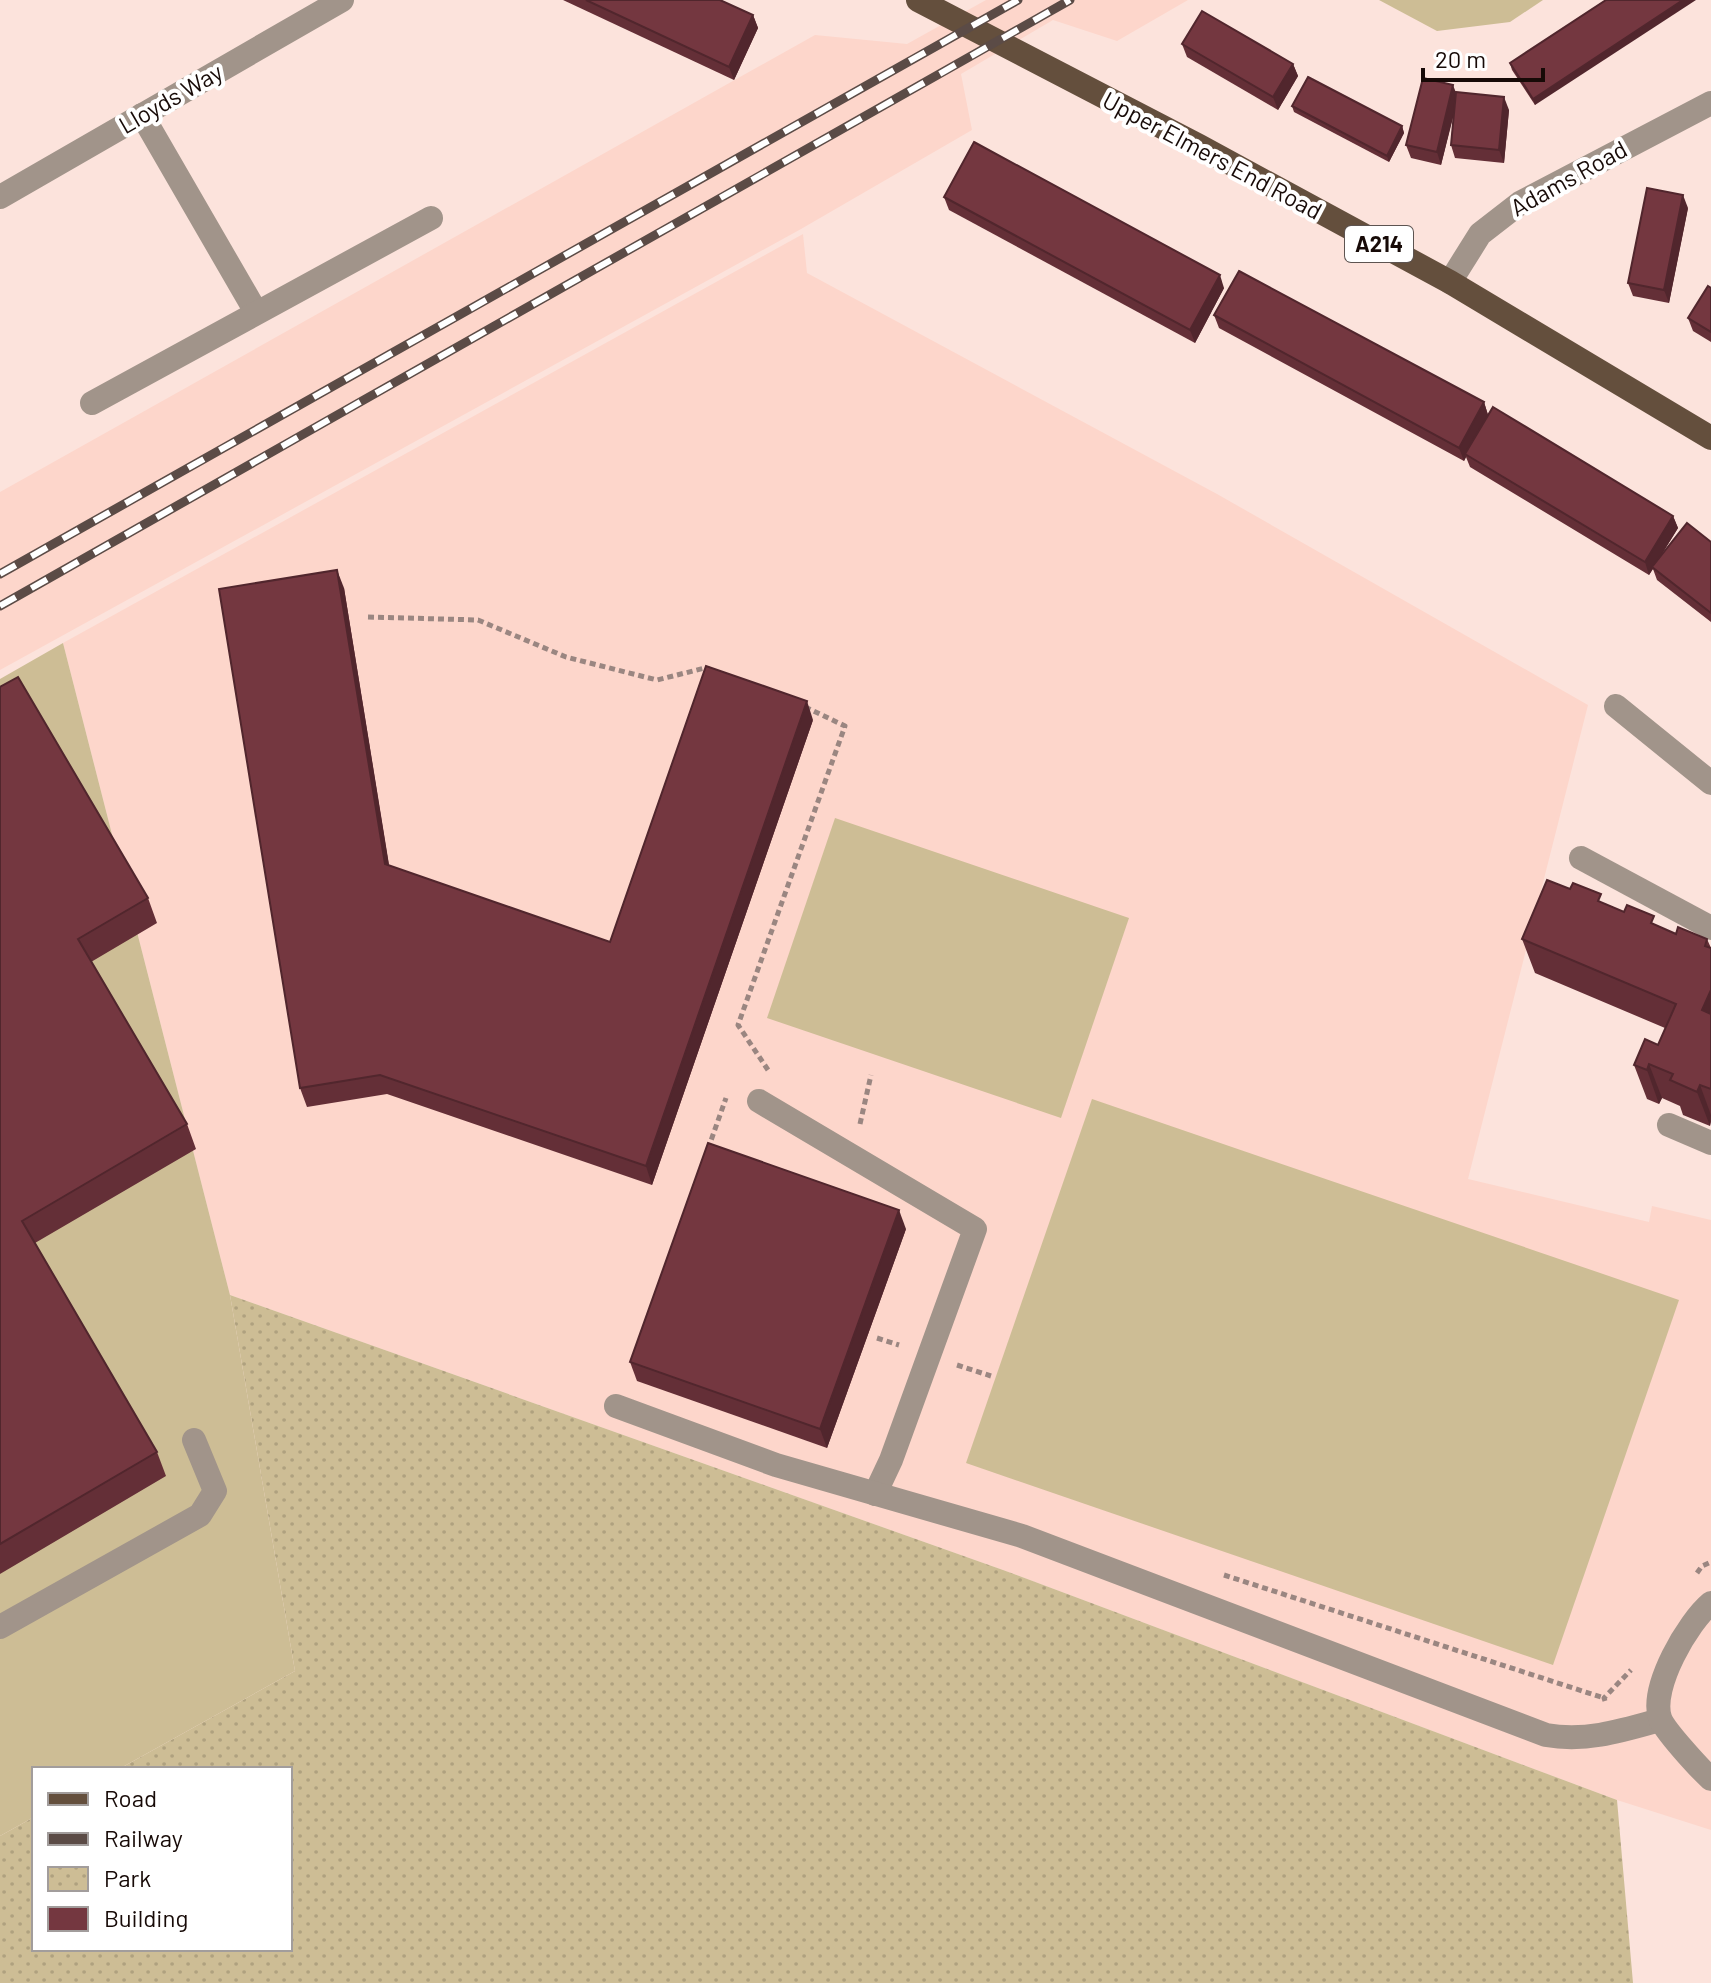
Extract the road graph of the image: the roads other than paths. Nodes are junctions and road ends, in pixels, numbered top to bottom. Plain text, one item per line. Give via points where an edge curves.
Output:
1 (342, 0) edge
2 (918, 0) edge
3 (1711, 103) edge
4 (142, 115) junction
5 (0, 197) edge
6 (431, 218) dead end
7 (1450, 282) junction
8 (256, 312) junction
9 (92, 403) dead end
10 (1711, 438) edge
11 (1616, 706) dead end
12 (1711, 783) edge
13 (1581, 858) dead end
14 (1711, 928) edge
15 (759, 1101) road end
16 (1669, 1125) edge
17 (1711, 1143) edge
18 (616, 1406) dead end
19 (194, 1440) dead end
20 (875, 1494) junction
21 (1711, 1603) edge
22 (0, 1627) edge
23 (1660, 1720) junction
24 (1711, 1779) edge

1 - 4 street, Lloyds Way
2 - 7 main road, Upper Elmers End Road / A214
3 - 7 street, Adams Road via 1520,203 1480,234
4 - 5 street, Lloyds Way
4 - 8 street
6 - 8 street
7 - 10 main road, Upper Elmers End Road / A214
8 - 9 street
11 - 12 street
13 - 14 street
15 - 20 street via 975,1229
16 - 17 street
18 - 20 street via 776,1465
19 - 22 street via 215,1491 200,1515
20 - 23 street via 1022,1536 1546,1735 1575,1739
21 - 23 street via 1668,1667 1658,1697
23 - 24 street

